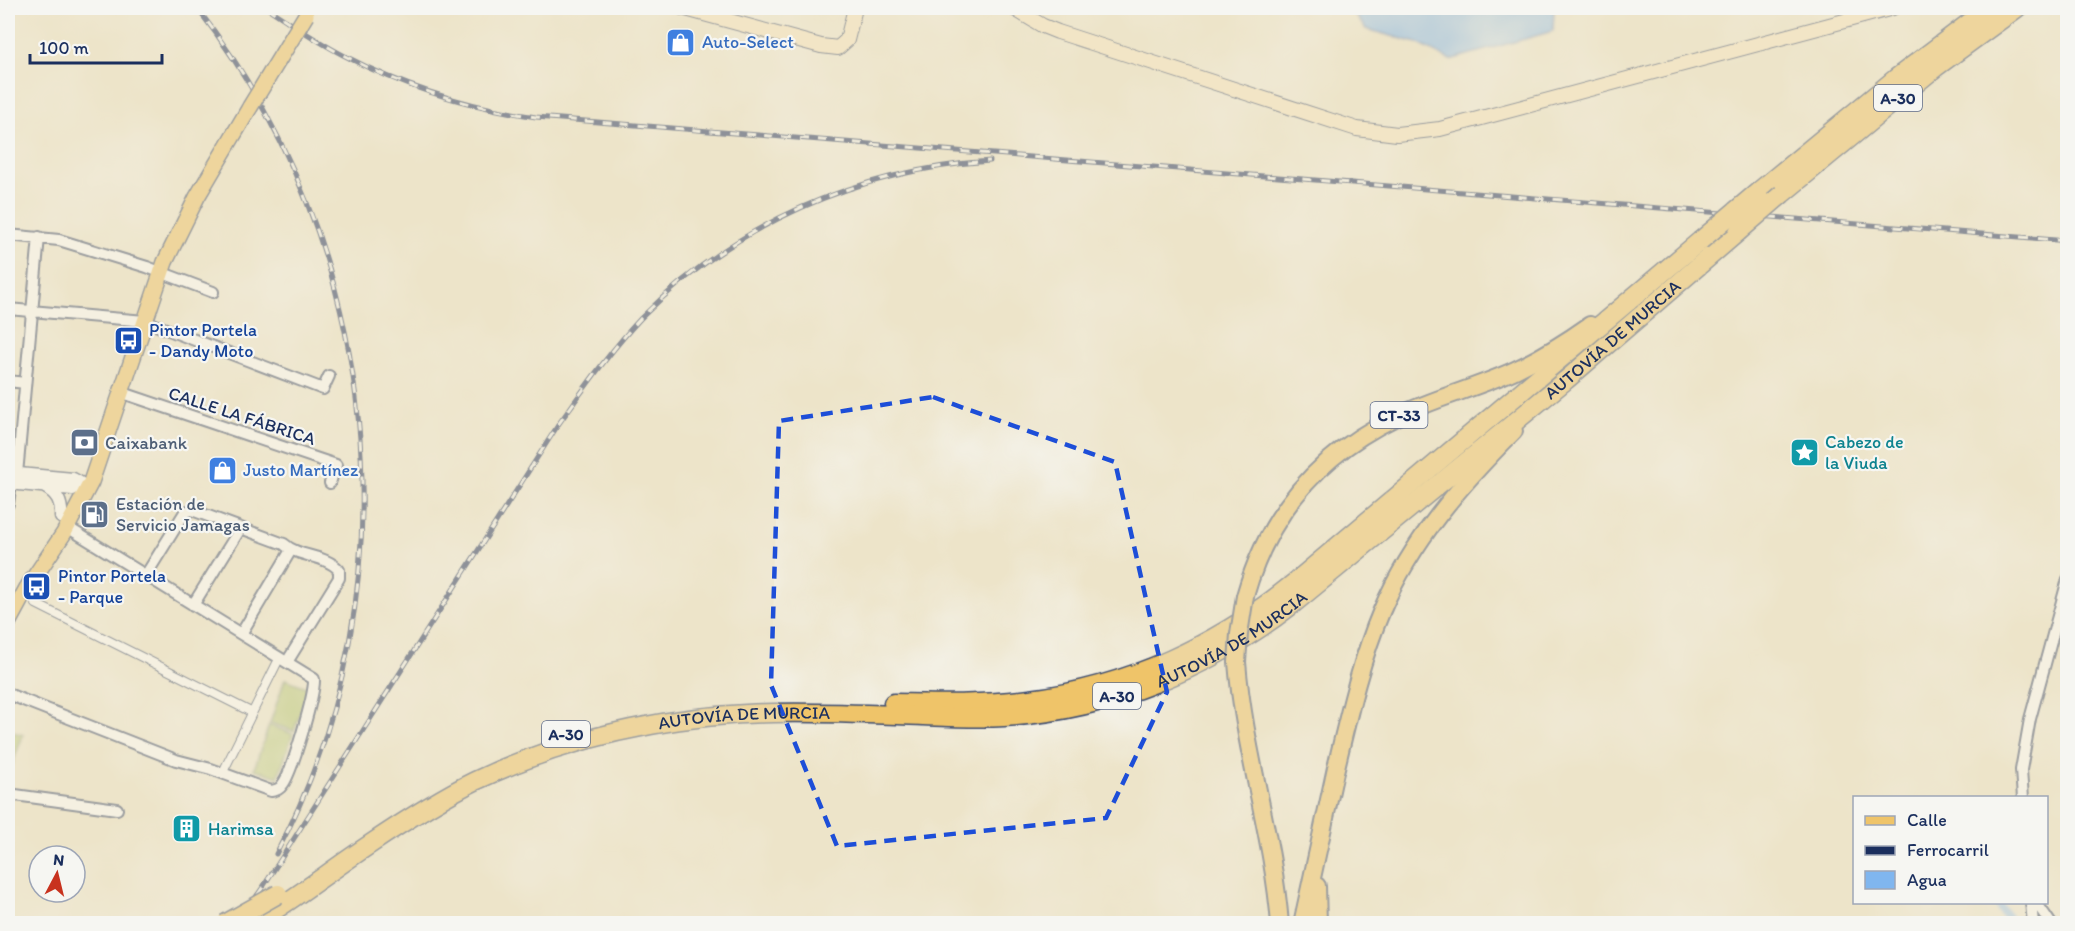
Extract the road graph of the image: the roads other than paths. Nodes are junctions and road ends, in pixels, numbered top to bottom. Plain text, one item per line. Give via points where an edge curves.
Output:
1 (310, 8) edge
2 (682, 8) edge
3 (707, 8) edge
4 (855, 8) edge
5 (1013, 8) edge
6 (1893, 8) edge
7 (1989, 8) edge
8 (2017, 8) edge
9 (726, 21) junction
10 (8, 235) edge
11 (39, 237) junction
12 (161, 273) junction
13 (213, 292) dead end
14 (1619, 308) junction
15 (8, 309) edge
16 (32, 311) junction
17 (145, 321) junction
18 (329, 376) dead end
19 (1566, 380) junction
20 (8, 381) edge
21 (25, 383) junction
22 (120, 392) junction
23 (104, 445) junction
24 (11, 478) edge
25 (330, 483) dead end
26 (79, 485) junction
27 (44, 486) junction
28 (8, 504) edge
29 (64, 526) junction
30 (240, 529) junction
31 (291, 550) junction
32 (146, 575) junction
33 (2067, 579) edge
34 (26, 591) junction
35 (193, 605) junction
36 (8, 622) edge
37 (241, 634) junction
38 (282, 662) junction
39 (8, 689) edge
40 (8, 694) edge
41 (893, 709) junction
42 (251, 712) junction
43 (1250, 745) junction
44 (1337, 764) junction
45 (201, 766) junction
46 (222, 774) junction
47 (8, 794) edge
48 (2023, 796) edge
49 (117, 809) dead end
50 (2031, 904) edge
51 (2037, 904) edge
52 (225, 924) edge
53 (253, 924) edge
54 (1271, 924) edge
55 (1280, 924) edge
56 (1302, 924) edge
57 (1318, 924) edge
58 (2033, 924) edge
59 (2050, 924) edge

1 - 12 main road, bridge via 197,196
2 - 9 main road
3 - 9 street
4 - 9 main road via 847,40 838,48
5 - 6 main road via 1058,32 1357,129 1397,134 1440,129
7 - 14 highway, AUTOVÍA DE MURCIA / A-30, bridge via 1882,89
8 - 19 highway, AUTOVÍA DE MURCIA / A-30, bridge via 1936,67 1782,194
10 - 11 street
11 - 12 street
11 - 16 street
12 - 13 street
12 - 17 main road
14 - 41 highway, AUTOVÍA DE MURCIA / A-30 via 1284,592 1206,642 1118,680 1052,696
14 - 43 highway, CT-33, bridge via 1533,361 1397,416 1365,433 1311,476 1273,528 1245,596 1237,662
15 - 16 street
16 - 17 street
16 - 21 street
17 - 18 street via 323,389
17 - 22 main road
19 - 41 highway, AUTOVÍA DE MURCIA / A-30 via 1284,611 1202,662 1111,698 1044,713 993,717
19 - 44 highway via 1455,493 1407,562 1362,662
20 - 21 street
21 - 24 street
22 - 23 main road
22 - 25 street, CALLE LA FÁBRICA via 336,465
22 - 26 main road
23 - 26 main road
23 - 29 main road via 91,482
24 - 26 street via 73,479
24 - 27 street
24 - 28 street
26 - 27 street via 73,489
26 - 29 main road
27 - 29 street via 58,498
29 - 32 street
29 - 34 main road
29 - 38 street
30 - 31 street
30 - 32 street via 192,510 185,512
30 - 35 street
31 - 37 street
31 - 38 street via 338,567 339,578
32 - 35 street
33 - 48 street via 2030,719 2021,770
34 - 36 main road
34 - 42 street via 36,604
35 - 37 street
37 - 38 street
38 - 42 street
38 - 46 street via 313,688 285,782 271,790
39 - 45 street
40 - 45 street via 176,760
41 - 52 highway, AUTOVÍA DE MURCIA / A-30, bridge via 796,700 727,702 636,715 560,735 447,782 267,901
41 - 53 highway, AUTOVÍA DE MURCIA / A-30 via 714,715 651,725 564,747 453,793 368,845
42 - 46 street
43 - 54 highway via 1268,870
43 - 55 highway, CT-33
44 - 56 highway
44 - 57 highway via 1319,872
45 - 46 street
47 - 49 street
50 - 58 street
51 - 59 street

